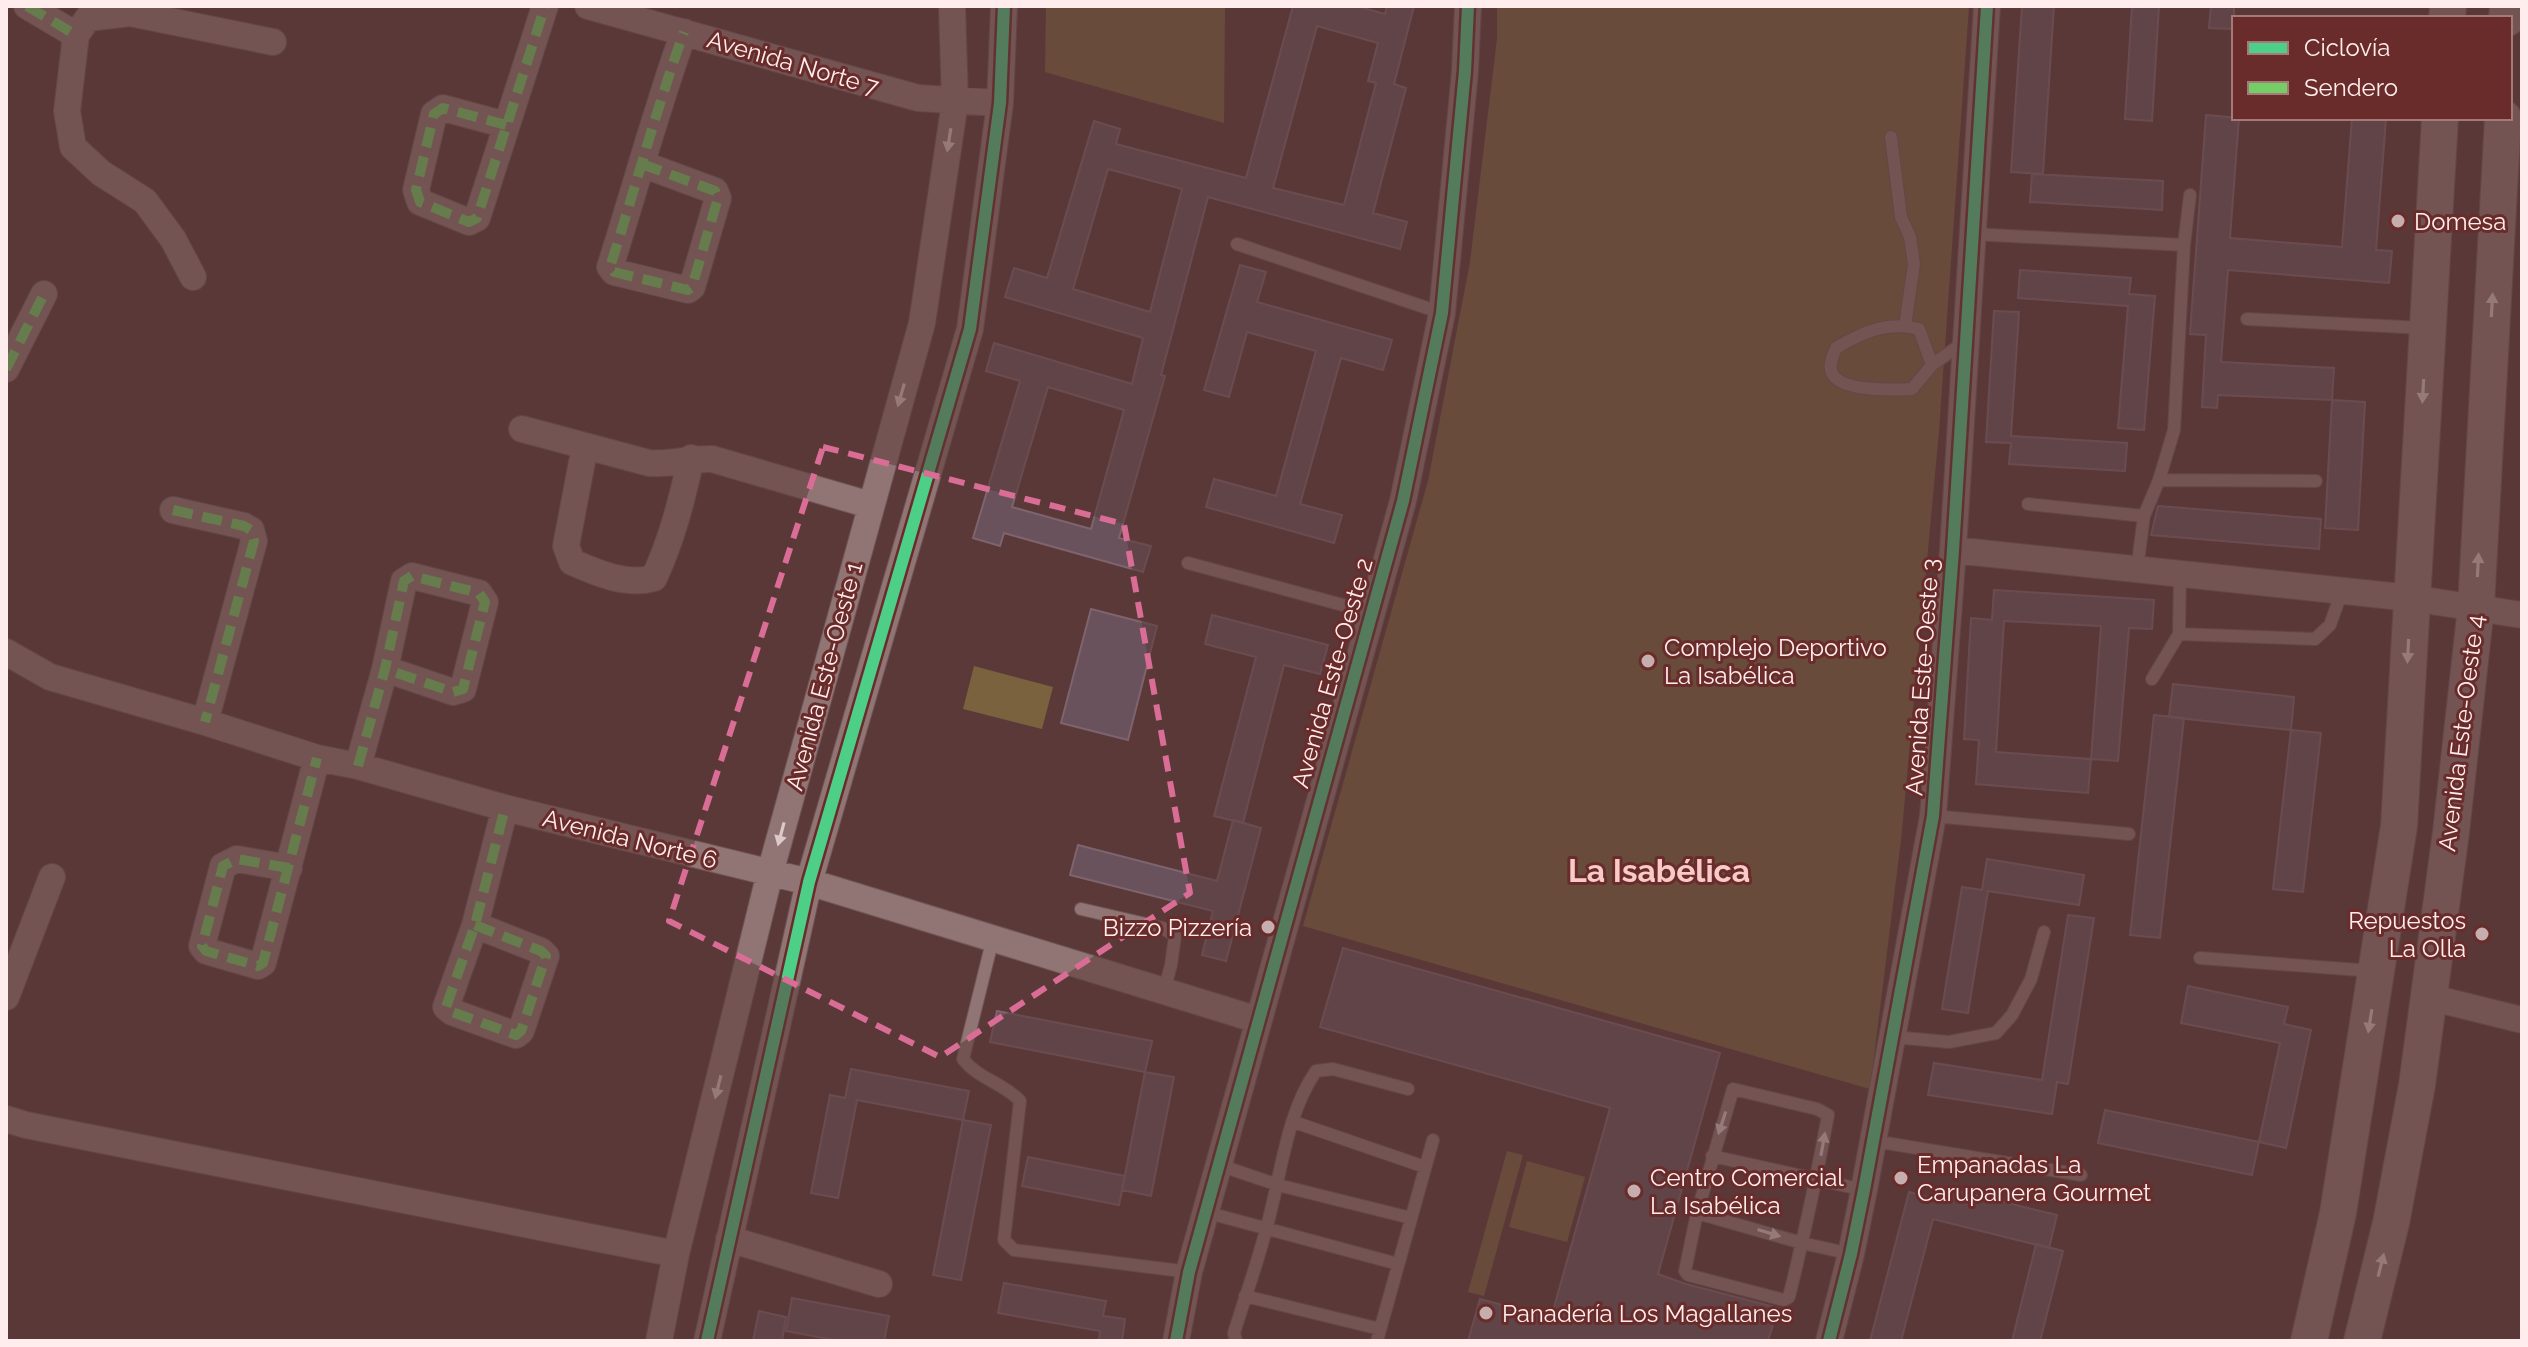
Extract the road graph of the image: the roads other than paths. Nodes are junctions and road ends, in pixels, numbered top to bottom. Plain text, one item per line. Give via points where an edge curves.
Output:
1 (27, 6) edge
2 (545, 6) edge
3 (588, 6) edge
4 (952, 6) edge
5 (1004, 6) edge
6 (1468, 6) edge
7 (1987, 6) edge
8 (684, 32) junction
9 (76, 35) junction
10 (273, 42) dead end
11 (955, 102) junction
12 (1000, 103) junction
13 (2440, 120) edge
14 (2503, 120) edge
15 (506, 125) junction
16 (1891, 137) dead end
17 (642, 164) junction
18 (2190, 195) dead end
19 (2509, 232) edge
20 (1972, 234) junction
21 (1237, 244) dead end
22 (2184, 245) junction
23 (193, 277) dead end
24 (44, 294) dead end
25 (1442, 313) junction
26 (2247, 319) dead end
27 (1905, 326) junction
28 (2427, 328) junction
29 (1966, 341) junction
30 (1932, 365) junction
31 (6, 369) edge
32 (522, 429) dead end
33 (585, 446) junction
34 (691, 458) junction
35 (2159, 480) junction
36 (2316, 481) dead end
37 (2028, 504) dead end
38 (870, 505) junction
39 (173, 510) dead end
40 (2144, 516) junction
41 (1953, 550) junction
42 (1188, 563) dead end
43 (2137, 569) junction
44 (2180, 574) junction
45 (2342, 591) junction
46 (2411, 598) junction
47 (2476, 607) junction
48 (1372, 613) junction
49 (2522, 615) edge
50 (2179, 634) junction
51 (6, 652) edge
52 (385, 669) junction
53 (2152, 679) dead end
54 (205, 722) junction
55 (317, 758) junction
56 (358, 766) junction
57 (505, 808) junction
58 (1933, 816) junction
59 (2129, 834) dead end
60 (289, 868) dead end
61 (770, 873) junction
62 (52, 877) dead end
63 (809, 882) junction
64 (1081, 909) dead end
65 (475, 925) dead end
66 (2044, 932) dead end
67 (993, 938) junction
68 (2200, 958) dead end
69 (2377, 971) junction
70 (1164, 991) junction
71 (6, 997) edge
72 (2429, 997) junction
73 (1258, 1020) junction
74 (2522, 1020) edge
75 (1893, 1037) junction
76 (1408, 1089) dead end
77 (6, 1119) edge
78 (1294, 1122) junction
79 (1433, 1140) dead end
80 (1874, 1141) junction
81 (1712, 1156) junction
82 (1219, 1165) junction
83 (1425, 1167) junction
84 (2081, 1175) dead end
85 (1816, 1179) junction
86 (1278, 1185) junction
87 (1864, 1190) junction
88 (1205, 1212) junction
89 (1697, 1213) junction
90 (1411, 1218) junction
91 (1267, 1229) junction
92 (729, 1239) junction
93 (1802, 1243) junction
94 (676, 1254) junction
95 (1851, 1254) junction
96 (1398, 1264) junction
97 (1189, 1272) junction
98 (879, 1284) dead end
99 (1245, 1296) junction
100 (1378, 1335) edge
101 (659, 1341) edge
102 (707, 1341) edge
103 (1176, 1341) edge
104 (1236, 1341) edge
105 (1829, 1341) edge
106 (2309, 1341) edge
107 (2362, 1341) edge

1 - 9 street
2 - 15 street
3 - 8 street, Avenida Norte 7
4 - 11 street, Avenida Este-Oeste 1
5 - 12 street
6 - 25 street, Avenida Este-Oeste 2
7 - 20 street, Avenida Este-Oeste 3
8 - 11 street, Avenida Norte 7 via 918,98
8 - 17 street
9 - 10 street via 88,18 130,13
9 - 23 street via 67,111 73,147 145,201
11 - 12 street, Avenida Norte 7
11 -> 38 street, Avenida Este-Oeste 1 via 922,323
12 - 63 street via 970,329
13 - 28 main road
14 - 19 main road, Avenida Este-Oeste 4
15 - 15 street via 477,218 469,222 420,202 416,190 434,114 443,108
16 - 27 lane via 1901,217 1914,264
17 - 17 street via 610,267 688,290 718,198 715,191
18 - 22 lane
47 -> 19 main road, Avenida Este-Oeste 4
20 - 22 lane
20 - 29 street, Avenida Este-Oeste 3
21 - 25 lane
22 - 35 lane via 2174,430
24 - 31 street
25 - 48 street, Avenida Este-Oeste 2 via 1403,501
26 - 28 lane
27 - 30 lane via 1919,329
27 - 30 lane via 1866,331 1836,348 1832,375 1863,388 1912,389
28 -> 46 main road
29 - 30 lane
29 - 41 street, Avenida Este-Oeste 3
32 - 33 street
33 - 34 street via 649,463
33 - 34 street via 566,546 572,562 641,582 654,578 666,553
34 - 38 street via 712,459
35 - 36 lane
35 - 40 lane
37 - 40 lane
38 -> 61 street, Avenida Este-Oeste 1
39 - 54 street via 244,526 254,541
40 - 43 lane
41 - 43 street
41 - 58 street, Avenida Este-Oeste 3
42 - 48 lane
43 - 44 street
44 - 45 street
44 - 50 lane
45 - 46 street
45 - 50 lane via 2330,625 2315,639
46 - 47 street
46 -> 69 main road via 2399,826
47 - 49 street
47 - 72 main road, Avenida Este-Oeste 4
48 - 73 street, Avenida Este-Oeste 2
50 - 53 lane
51 - 54 street, Avenida Norte 6 via 50,677
52 - 52 street via 404,581 412,576 479,593 485,602 463,689 453,692
52 - 56 street
54 - 55 street, Avenida Norte 6
55 - 56 street, Avenida Norte 6
55 - 60 street
56 - 57 street, Avenida Norte 6
57 - 61 street, Avenida Norte 6
57 - 65 street
58 - 59 lane
58 - 75 street, Avenida Este-Oeste 3
61 - 63 street, Avenida Norte 6
61 -> 94 street, Avenida Este-Oeste 1
62 - 71 street
63 - 67 street, Avenida Norte 6
63 - 92 street
64 - 70 lane via 1163,928 1175,936
66 - 75 lane via 2031,979 1996,1033 1949,1042
67 - 70 street, Avenida Norte 6
67 - 97 lane via 963,1059 971,1070 1020,1101 1004,1240 1014,1250
68 - 69 lane
69 -> 106 main road via 2338,1213
70 - 73 street, Avenida Norte 6
72 - 74 street
107 -> 72 main road, Avenida Este-Oeste 4 via 2391,1223
73 - 82 street, Avenida Este-Oeste 2
75 - 80 street, Avenida Este-Oeste 3
76 - 78 lane via 1333,1069 1316,1071
77 - 94 street
78 - 83 lane
78 - 86 lane
79 - 83 lane
80 - 84 lane
80 - 87 street, Avenida Este-Oeste 3
81 - 85 lane
85 -> 81 lane via 1828,1115 1759,1094 1733,1089
81 - 89 lane
82 - 86 lane
82 - 88 street, Avenida Este-Oeste 2
83 - 90 lane
85 - 87 lane
85 - 93 lane
86 - 90 lane
86 - 91 lane
87 - 95 street, Avenida Este-Oeste 3
88 - 91 lane
88 - 97 street, Avenida Este-Oeste 2
89 -> 93 lane
89 - 93 lane via 1685,1271 1694,1278 1784,1300
90 - 96 lane
91 - 96 lane
91 - 99 lane
92 - 98 street
92 - 102 street
93 - 95 lane
94 - 101 street, Avenida Este-Oeste 1
95 - 105 street, Avenida Este-Oeste 3
96 - 100 lane
97 - 103 street, Avenida Este-Oeste 2
99 - 100 lane
99 - 104 lane

